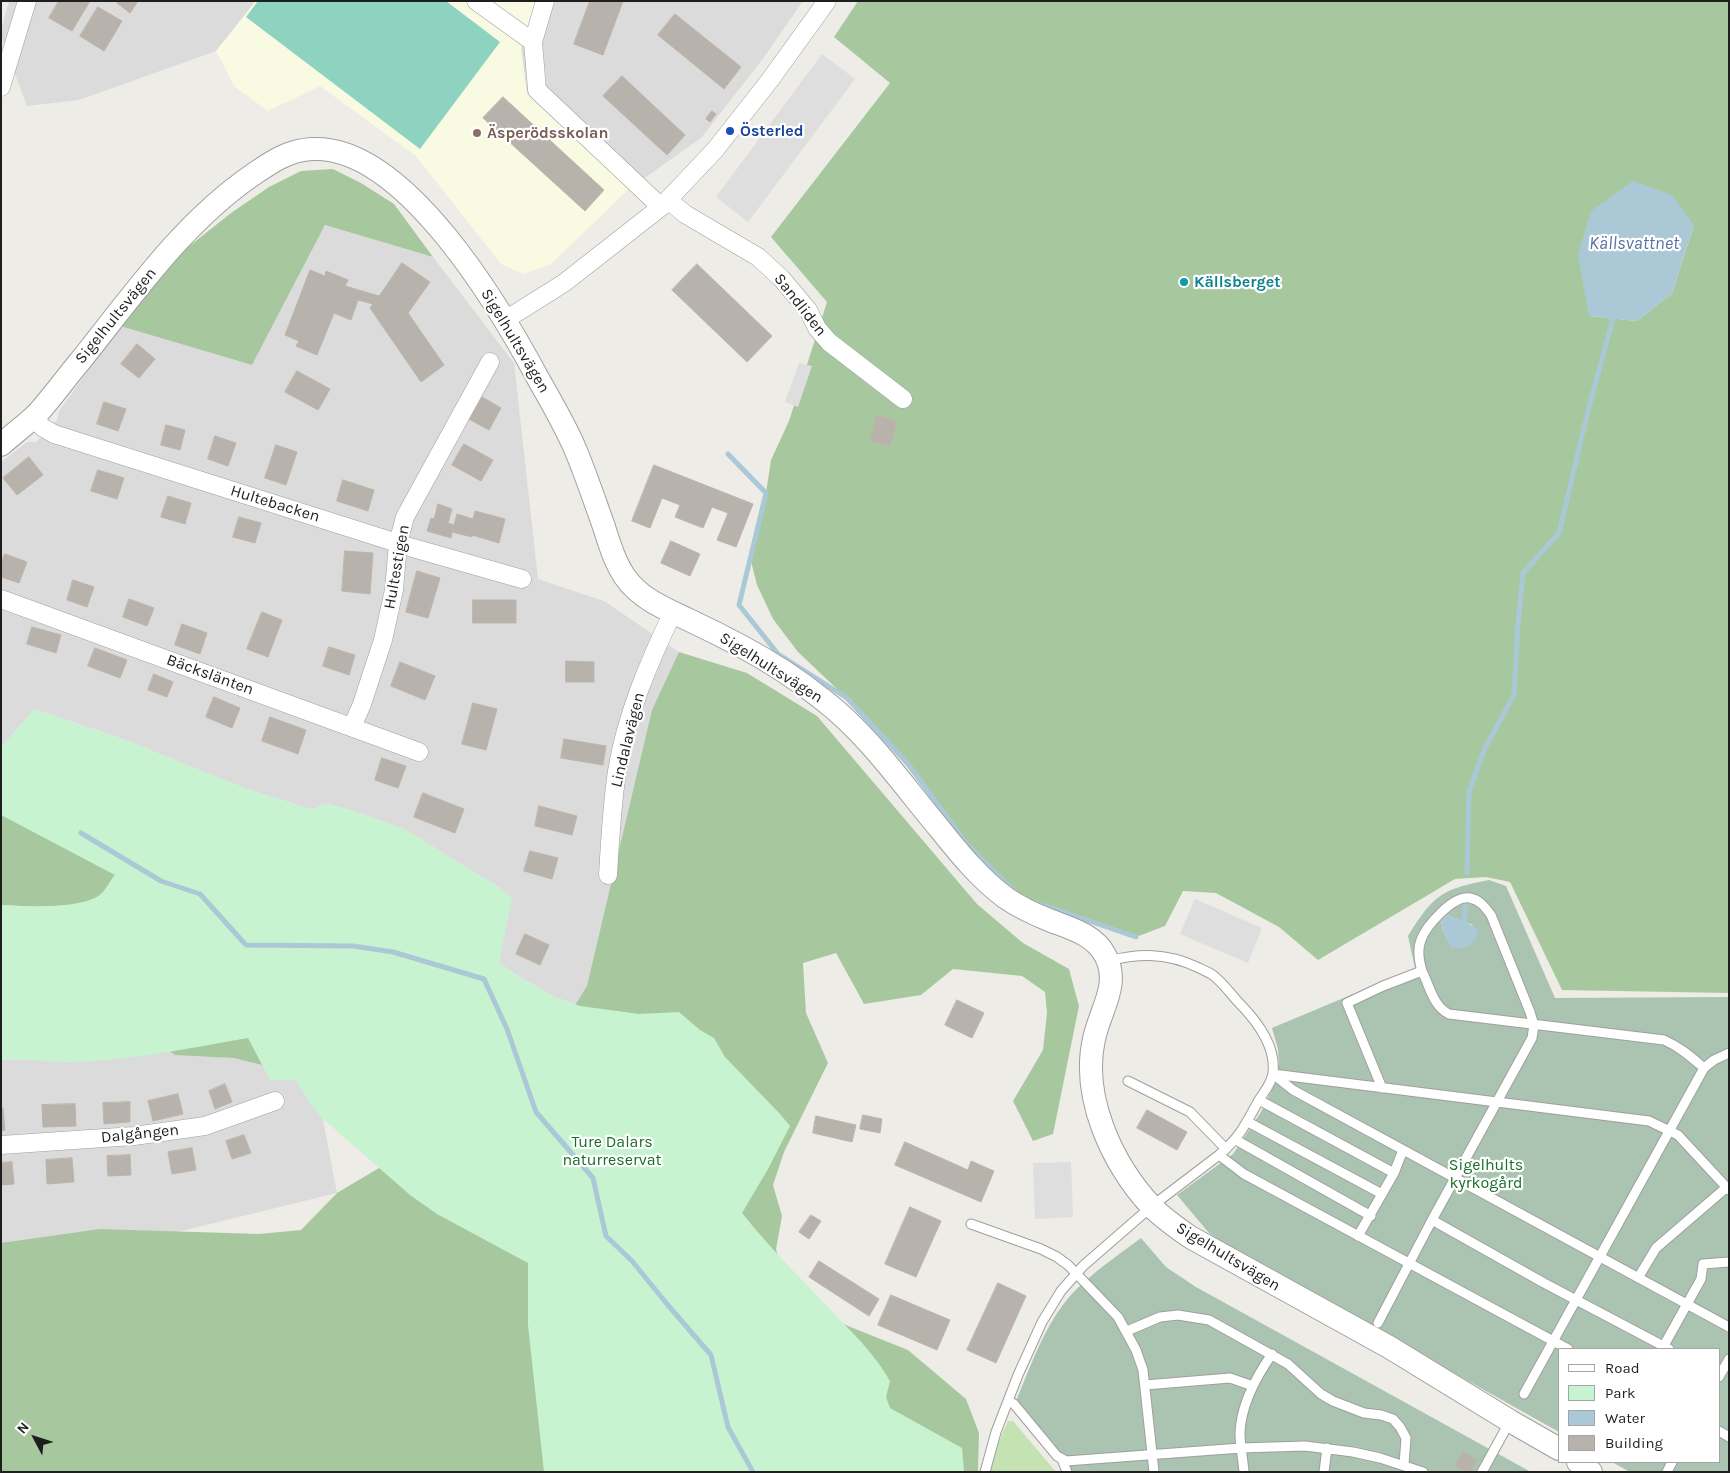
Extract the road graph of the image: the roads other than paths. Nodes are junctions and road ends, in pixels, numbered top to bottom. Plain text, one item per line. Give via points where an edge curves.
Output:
1 (27, 1) edge
2 (476, 1) edge
3 (545, 1) edge
4 (827, 1) edge
5 (533, 42) junction
6 (1, 87) edge
7 (665, 204) junction
8 (505, 320) junction
9 (490, 362) dead end
10 (903, 399) dead end
11 (34, 417) junction
12 (1, 445) edge
13 (398, 543) junction
14 (522, 579) dead end
15 (1, 599) edge
16 (673, 612) junction
17 (352, 726) junction
18 (419, 752) dead end
19 (608, 874) dead end
20 (1108, 961) junction
21 (1422, 971) junction
22 (1534, 1025) junction
23 (1729, 1053) edge
24 (1704, 1068) junction
25 (1273, 1074) junction
26 (1128, 1081) dead end
27 (1382, 1088) junction
28 (1259, 1100) junction
29 (275, 1101) dead end
30 (1496, 1103) junction
31 (1248, 1122) junction
32 (1669, 1130) junction
33 (1236, 1140) junction
34 (1, 1145) edge
35 (1403, 1150) junction
36 (1223, 1152) junction
37 (1394, 1173) junction
38 (1455, 1179) junction
39 (1728, 1189) edge
40 (1382, 1194) junction
41 (1152, 1206) junction
42 (1370, 1216) junction
43 (1432, 1220) junction
44 (971, 1224) dead end
45 (1358, 1236) junction
46 (1600, 1256) junction
47 (1729, 1262) edge
48 (1409, 1264) junction
49 (1075, 1274) junction
50 (1638, 1278) junction
51 (1576, 1299) junction
52 (1687, 1304) junction
53 (1378, 1323) dead end
54 (1729, 1327) edge
55 (1127, 1331) junction
56 (1553, 1341) junction
57 (1566, 1348) edge
58 (1665, 1348) edge
59 (1272, 1354) junction
60 (1729, 1359) edge
61 (1720, 1375) edge
62 (1145, 1385) junction
63 (1253, 1386) junction
64 (1524, 1394) dead end
65 (1008, 1401) junction
66 (1510, 1421) junction
67 (1241, 1448) junction
68 (1326, 1448) junction
69 (1558, 1448) edge
70 (1151, 1454) junction
71 (1062, 1459) junction
72 (1579, 1463) edge
73 (1404, 1465) junction
74 (985, 1472) edge
75 (1067, 1472) edge
76 (1154, 1472) edge
77 (1244, 1472) edge
78 (1324, 1472) edge
79 (1423, 1472) edge
80 (1482, 1472) edge
81 (1591, 1472) edge

1 - 6 street
2 - 5 street
3 - 5 street
4 - 7 street via 730,131
5 - 7 street, Sandliden via 538,90
7 - 8 street via 564,282
7 - 10 street, Sandliden via 758,257 808,310 829,342
8 - 11 street, Sigelhultsvägen via 450,242 421,208 390,180 370,165 335,150 293,151 228,193 174,244
8 - 16 street, Sigelhultsvägen via 576,450 624,576 641,594
9 - 13 street, Hultestigen via 406,517
11 - 12 street, Sigelhultsvägen
11 - 13 street, Hultebacken via 54,434
13 - 14 street, Hultebacken
13 - 17 street, Hultestigen via 394,590 384,640
15 - 17 street, Bäckslänten
16 - 19 street, Lindalavägen via 642,684 627,732 618,770
16 - 20 street, Sigelhultsvägen via 745,648 823,699 874,749 961,855 995,889 1024,909 1089,938
17 - 18 street, Bäckslänten
20 - 25 lane via 1143,955 1175,958 1212,974 1254,1017 1267,1038
20 - 41 street, Sigelhultsvägen via 1112,985 1092,1047 1093,1086 1111,1148
21 - 22 lane via 1440,1010 1449,1014
21 - 22 lane via 1419,962 1421,940 1434,920 1462,898 1477,901 1491,915
21 - 27 lane via 1347,1002
22 - 24 lane via 1664,1040
22 - 30 lane via 1532,1038
23 - 24 lane
24 - 32 lane
25 - 27 lane
25 - 28 lane
25 - 35 lane via 1293,1090
26 - 36 lane via 1190,1112
27 - 30 lane
28 - 31 lane
28 - 37 lane
29 - 34 street, Dalgången via 205,1126 134,1136
30 - 32 lane via 1649,1121
30 - 38 lane
31 - 33 lane
31 - 40 lane
32 - 39 lane via 1678,1135
32 - 46 lane
33 - 36 lane
33 - 42 lane
35 - 37 lane
35 - 38 lane
36 - 41 lane
36 - 45 lane via 1244,1174
37 - 40 lane
38 - 43 lane
38 - 46 lane
39 - 50 lane via 1656,1248
40 - 42 lane
41 - 49 lane
41 - 66 street, Sigelhultsvägen via 1190,1237 1389,1347
42 - 45 lane
43 - 48 lane
43 - 51 lane
44 - 49 lane via 1041,1249
45 - 48 lane
46 - 50 lane
46 - 51 lane
47 - 52 lane via 1703,1264 1701,1279
48 - 53 lane
48 - 56 lane
49 - 55 lane via 1118,1317
49 - 65 lane via 1042,1322
50 - 52 lane
51 - 56 lane
51 - 58 lane
52 - 54 lane
52 - 58 lane
55 - 59 lane via 1160,1317 1192,1316 1209,1320
55 - 62 lane via 1143,1370
56 - 57 lane
56 - 64 lane
59 - 63 lane
59 - 73 lane via 1334,1402 1393,1419 1406,1438
60 - 61 lane
62 - 63 lane via 1230,1378
62 - 70 lane
63 - 67 lane via 1242,1416
65 - 71 lane
65 - 74 lane
66 - 69 street, Sigelhultsvägen
66 - 80 lane
67 - 68 lane
67 - 70 lane
67 - 77 lane
68 - 73 lane
68 - 78 lane
70 - 71 lane
70 - 76 lane
71 - 75 lane
72 - 81 street
73 - 79 lane

